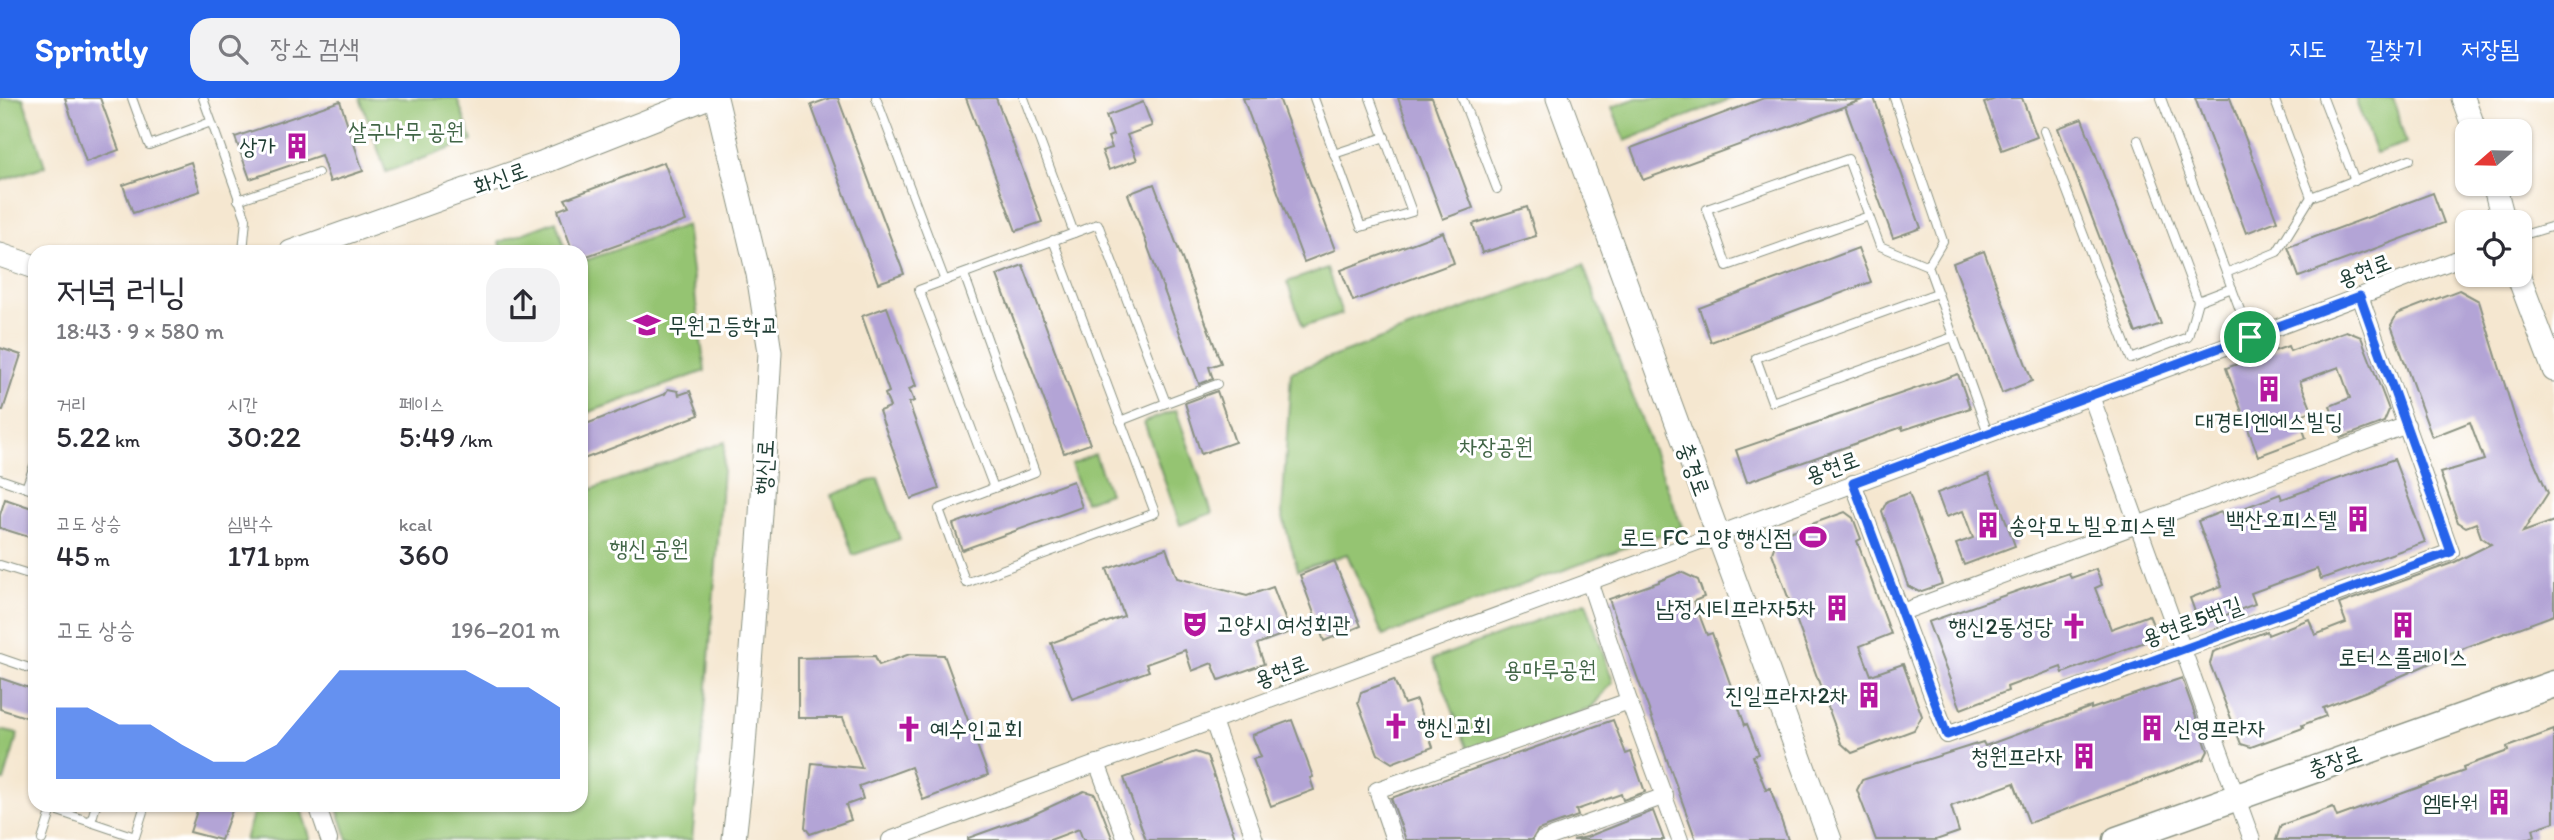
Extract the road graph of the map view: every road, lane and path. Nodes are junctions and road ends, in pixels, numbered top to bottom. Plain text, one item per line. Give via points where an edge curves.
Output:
1 (132, 98) edge
2 (203, 98) edge
3 (706, 98) edge
4 (716, 98) edge
5 (876, 98) edge
6 (1024, 98) edge
7 (1314, 98) edge
8 (1370, 98) edge
9 (1462, 98) edge
10 (1558, 98) edge
11 (1894, 98) edge
12 (2161, 98) edge
13 (2274, 98) edge
14 (2323, 98) edge
15 (2463, 98) edge
16 (2471, 119) edge
17 (212, 122) junction
18 (2044, 131) dead end
19 (1385, 137) junction
20 (2138, 140) dead end
21 (1334, 154) junction
22 (2410, 159) dead end
23 (318, 173) dead end
24 (2354, 181) junction
25 (1497, 189) dead end
26 (2311, 197) junction
27 (238, 200) junction
28 (1869, 216) junction
29 (2554, 226) edge
30 (2532, 232) edge
31 (1074, 233) junction
32 (1053, 240) junction
33 (244, 245) edge
34 (311, 245) edge
35 (0, 255) edge
36 (2455, 260) edge
37 (28, 265) edge
38 (1928, 266) junction
39 (2226, 273) junction
40 (964, 274) junction
41 (945, 281) junction
42 (2523, 287) edge
43 (2232, 289) junction
44 (1937, 293) junction
45 (2360, 296) junction
46 (2198, 301) junction
47 (1953, 337) junction
48 (2250, 337) junction
49 (2554, 370) edge
50 (1217, 384) dead end
51 (2091, 396) junction
52 (1167, 403) junction
53 (1120, 421) junction
54 (2407, 425) junction
55 (1988, 433) junction
56 (0, 479) edge
57 (1853, 483) junction
58 (994, 488) junction
59 (28, 489) edge
60 (2138, 525) junction
61 (1717, 533) junction
62 (0, 565) edge
63 (28, 574) edge
64 (1589, 581) junction
65 (1902, 612) junction
66 (2183, 649) junction
67 (0, 658) edge
68 (28, 668) edge
69 (2554, 684) edge
70 (1629, 701) junction
71 (1213, 721) junction
72 (1097, 764) junction
73 (1664, 796) junction
74 (2236, 796) junction
75 (50, 812) edge
76 (65, 812) edge
77 (94, 812) edge
78 (143, 812) edge
79 (319, 812) edge
80 (90, 822) junction
81 (42, 840) edge
82 (329, 840) edge
83 (734, 840) edge
84 (890, 840) edge
85 (1126, 840) edge
86 (1255, 840) edge
87 (1394, 840) edge
88 (1542, 840) edge
89 (1680, 840) edge
90 (1830, 840) edge
91 (2117, 840) edge
92 (2252, 840) edge

1 - 17 lane via 149,145
2 - 17 lane
3 - 34 main road, 화신로 via 544,162
4 - 83 main road, 행신로 via 758,274 770,352
5 - 41 lane
6 - 31 lane
7 - 21 lane
8 - 19 lane
9 - 25 lane
10 - 61 main road, 충경로
11 - 38 lane via 1943,241
12 - 39 lane
13 - 26 lane
14 - 24 lane
15 - 16 main road
17 - 27 lane
18 - 46 lane via 2131,359 2188,337
19 - 21 lane
19 - 21 lane via 1412,212 1361,228
20 - 46 lane
22 - 24 lane
23 - 27 lane
24 - 26 lane
26 - 39 lane via 2277,252
27 - 33 lane via 246,219
28 - 28 lane via 1849,159 1707,209 1727,266
28 - 38 lane via 1880,246
29 - 30 lane
31 - 32 lane
31 - 52 lane via 1098,224
32 - 40 lane
32 - 53 lane
35 - 37 main road
36 - 45 street, 용현로
38 - 44 lane
39 - 43 lane
40 - 41 lane
40 - 58 lane via 1035,472
41 - 58 lane via 919,290
42 - 49 main road
43 - 46 lane
43 - 48 lane
44 - 47 lane
44 - 47 lane via 1756,358 1772,402
45 - 48 street, 용현로
45 - 54 street, 용현로5번길
47 - 55 lane
48 - 51 street, 용현로
50 - 52 lane
51 - 55 street, 용현로
51 - 60 street
52 - 53 lane
53 - 58 lane via 1155,513 966,583 939,509
54 - 60 street
54 - 66 street, 용현로5번길 via 2451,552
55 - 57 street, 용현로
56 - 59 lane
57 - 61 street, 용현로
57 - 65 street, 용현로5번길
60 - 65 street
60 - 66 street
61 - 64 street, 용현로
61 - 90 main road, 충경로
62 - 63 lane
64 - 70 street
64 - 71 street, 용현로
65 - 66 street, 용현로5번길 via 1947,735
66 - 74 street
67 - 68 lane
69 - 74 main road, 충장로
70 - 73 street
70 - 87 street via 1377,790
71 - 72 street, 용현로
71 - 86 street
72 - 84 street, 용현로
72 - 85 street
73 - 88 street
73 - 89 street
74 - 91 main road, 충장로
74 - 92 street
75 - 81 lane
76 - 80 lane
77 - 80 lane
78 - 80 lane via 135,837
79 - 82 street

